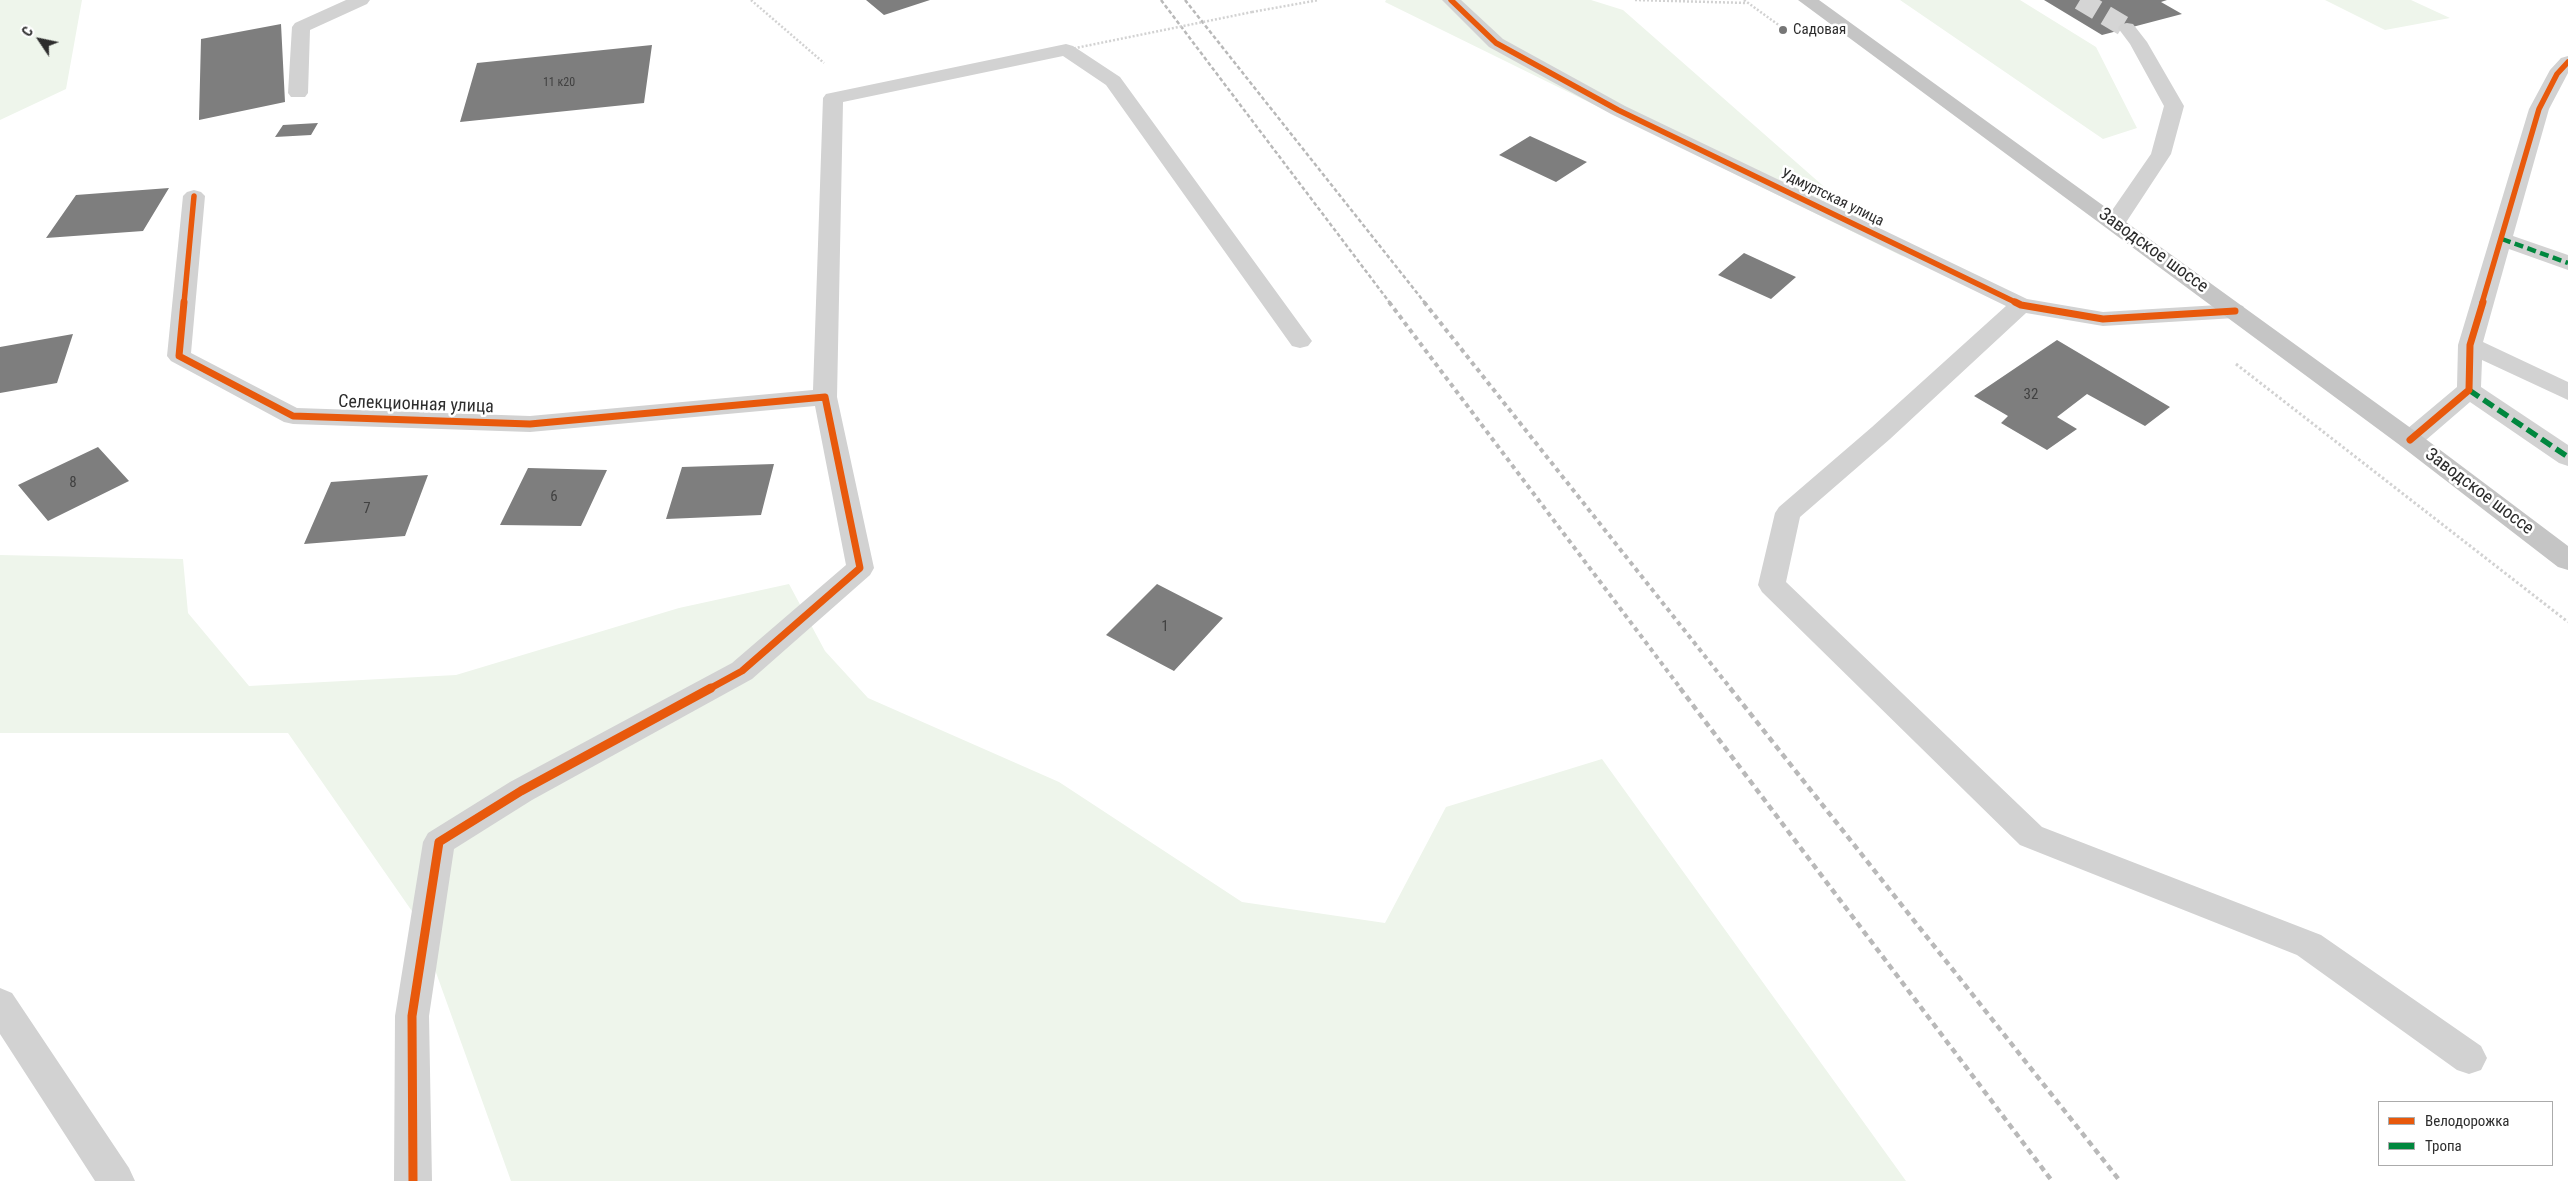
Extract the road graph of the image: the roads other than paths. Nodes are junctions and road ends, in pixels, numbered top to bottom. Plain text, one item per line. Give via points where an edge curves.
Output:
1 (362, 0) edge
2 (1452, 0) edge
3 (1808, 0) edge
4 (2127, 28) tunnel mouth
5 (2568, 62) edge
6 (298, 93) dead end
7 (194, 196) dead end
8 (2115, 222) junction
9 (2502, 240) junction
10 (2568, 263) edge
11 (2021, 306) junction
12 (2235, 311) junction
13 (1300, 342) dead end
14 (2470, 345) junction
15 (2470, 390) junction
16 (2568, 392) edge
17 (825, 397) junction
18 (2410, 440) junction
19 (2568, 457) edge
20 (2568, 560) edge
21 (0, 1004) edge
22 (2468, 1058) dead end
23 (116, 1181) edge
24 (413, 1181) edge

1 - 6 street via 301,27
2 - 11 street, Удмуртская улица via 1496,43 1618,110
3 - 8 main road, Заводское шоссе
4 - 8 street via 2174,106 2161,154
5 - 9 street via 2557,74 2539,109
7 - 17 street, Селекционная улица via 179,356 293,416 530,424
8 - 12 main road, Заводское шоссе
9 - 10 street
9 - 14 street
11 - 12 street, Удмуртская улица via 2103,318
11 - 22 street via 1788,513 1772,585 2030,836 2309,946
12 - 18 main road, Заводское шоссе
13 - 17 street via 1113,81 1066,50 833,98
14 - 15 street
14 - 16 street
15 - 18 street
15 - 19 street
17 - 24 street via 860,568 742,671 521,792 439,842 412,1016
18 - 20 main road, Заводское шоссе
21 - 23 street

